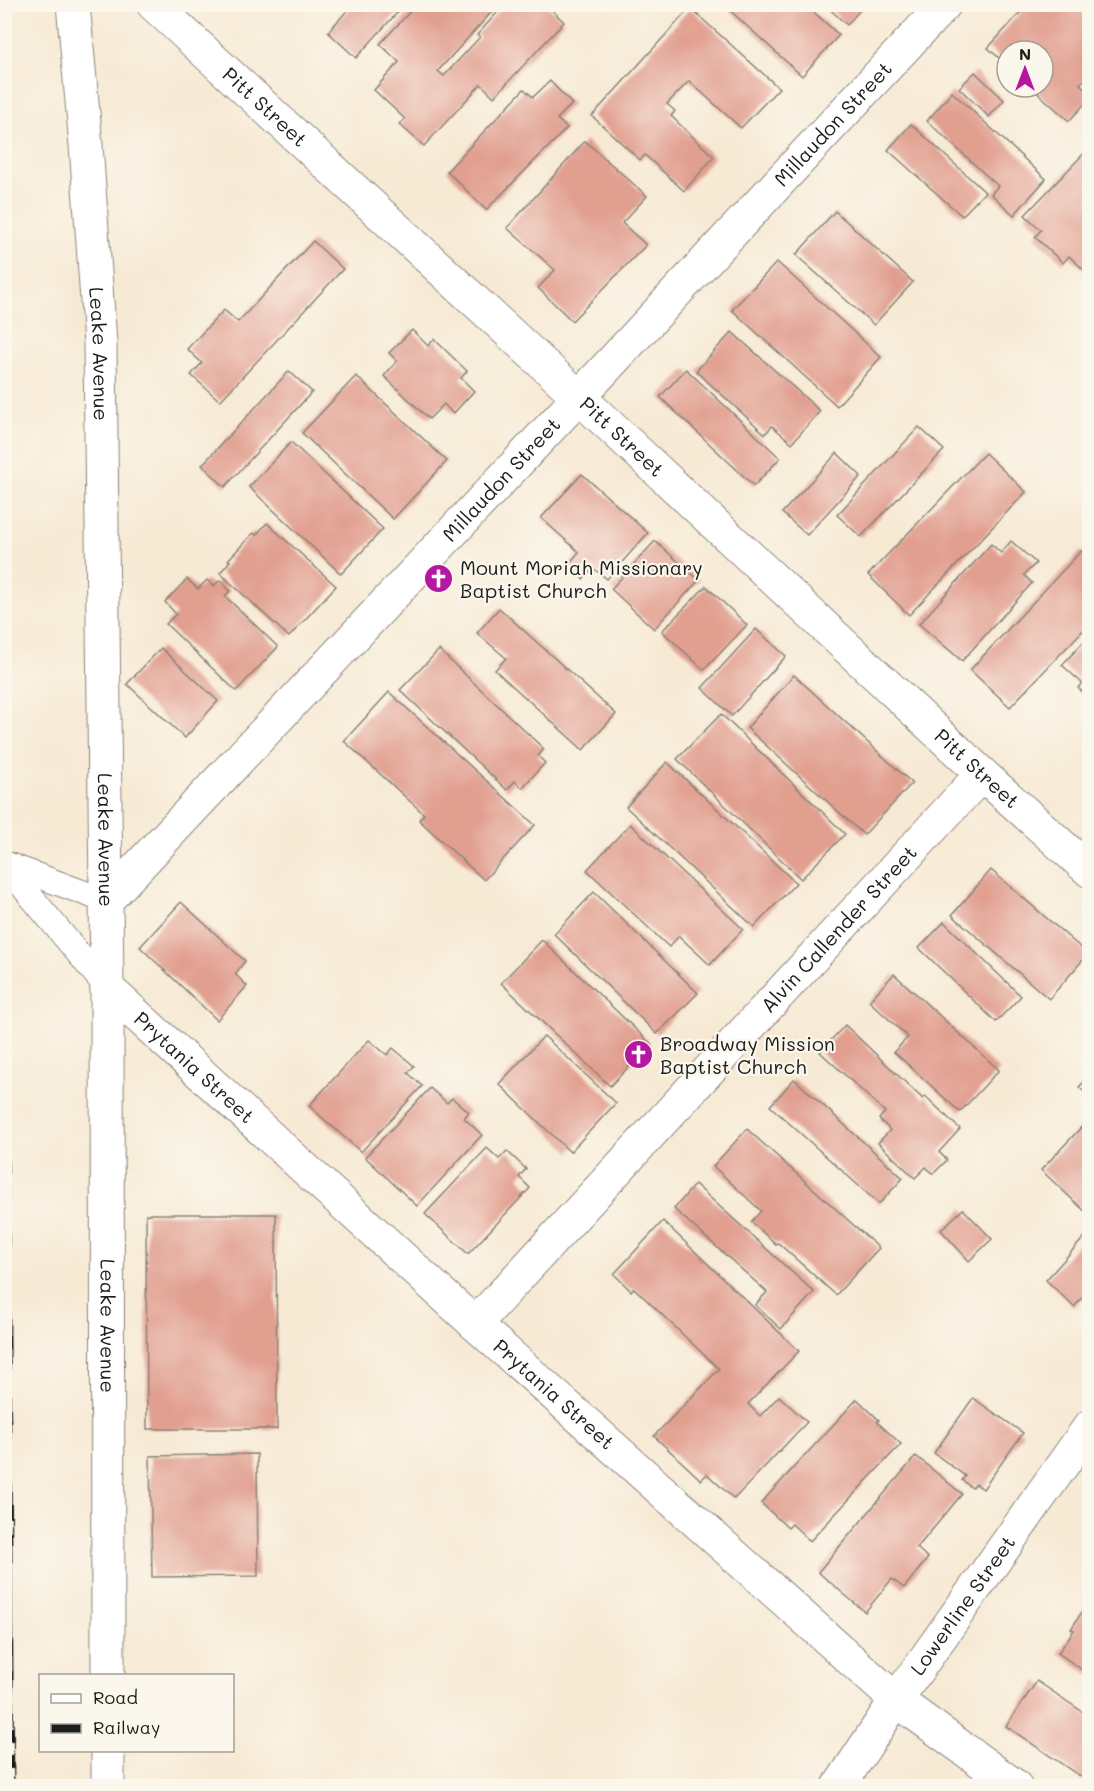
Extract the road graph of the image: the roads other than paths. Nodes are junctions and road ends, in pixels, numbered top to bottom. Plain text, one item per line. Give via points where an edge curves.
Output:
1 (73, 4) edge
2 (153, 4) edge
3 (945, 4) edge
4 (579, 397) junction
5 (982, 774) junction
6 (4, 863) edge
7 (1089, 871) edge
8 (106, 901) junction
9 (107, 988) junction
10 (475, 1324) junction
11 (1089, 1426) edge
12 (108, 1674) edge
13 (896, 1700) junction
14 (108, 1752) edge
15 (108, 1786) edge
16 (839, 1786) edge
17 (1015, 1786) edge

1 - 8 street, Leake Avenue via 100,343
2 - 4 street, Pitt Street
3 - 4 street, Millaudon Street
4 - 5 street, Pitt Street
4 - 8 street, Millaudon Street
5 - 7 street, Pitt Street
5 - 10 street, Alvin Callender Street
6 - 8 lane
6 - 9 lane
8 - 9 street, Leake Avenue
9 - 10 street, Prytania Street
9 - 12 street, Leake Avenue
10 - 13 street, Prytania Street
11 - 13 street, Lowerline Street
13 - 16 street, Lowerline Street
13 - 17 street, Prytania Street
14 - 15 street

